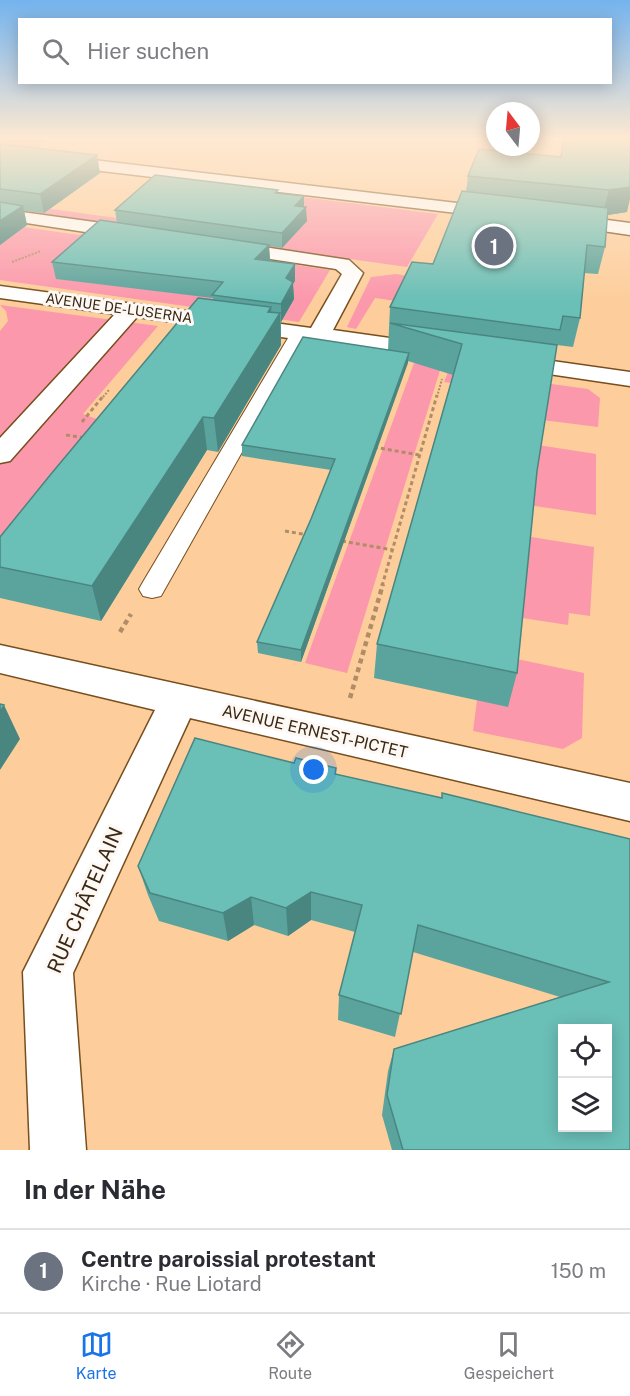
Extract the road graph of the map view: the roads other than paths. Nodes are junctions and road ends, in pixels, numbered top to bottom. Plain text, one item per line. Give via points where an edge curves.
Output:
1 (325, 193) edge
2 (0, 214) edge
3 (513, 215) edge
4 (546, 219) edge
5 (630, 229) edge
6 (152, 236) edge
7 (200, 243) edge
8 (0, 292) edge
9 (131, 310) junction
10 (309, 334) junction
11 (452, 354) edge
12 (487, 359) edge
13 (630, 379) edge
14 (0, 455) edge
15 (152, 589) dead end
16 (0, 659) edge
17 (179, 700) junction
18 (630, 802) edge
19 (58, 1150) edge

1 - 3 street
2 - 6 street
4 - 5 street
7 - 10 street via 342,264 353,273
8 - 9 street, AVENUE DE-LUSERNA
9 - 10 street, AVENUE DE-LUSERNA
9 - 14 street
10 - 11 street, AVENUE DE-LUSERNA
10 - 15 lane
12 - 13 street
16 - 17 street, AVENUE ERNEST-PICTET
17 - 18 street, AVENUE ERNEST-PICTET
17 - 19 street, RUE CHÂTELAIN via 48,972

